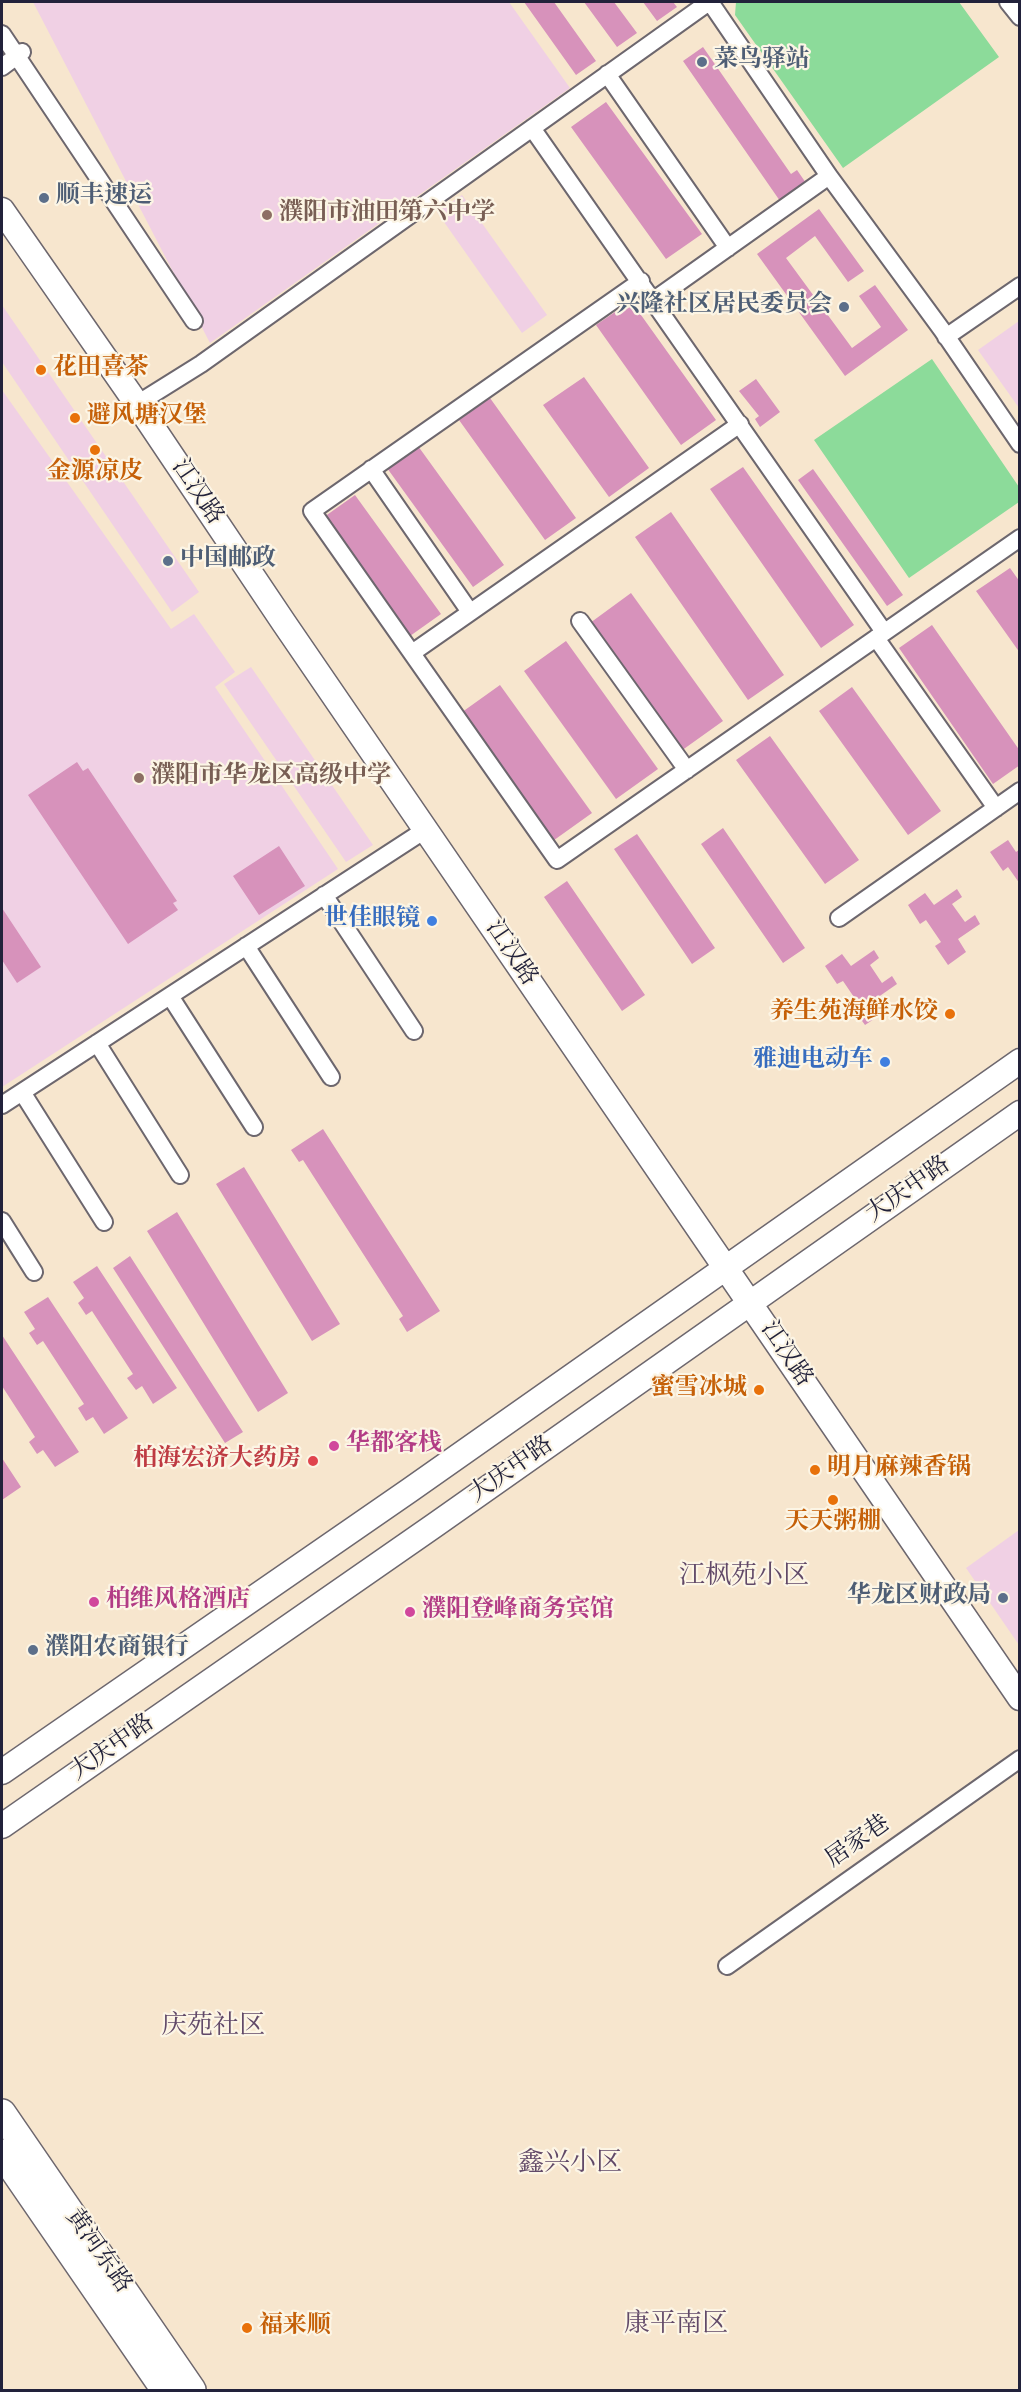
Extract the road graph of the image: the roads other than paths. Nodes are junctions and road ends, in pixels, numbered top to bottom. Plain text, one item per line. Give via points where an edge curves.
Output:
1 (1008, 2) edge
2 (701, 4) edge
3 (1020, 17) edge
4 (2, 34) edge
5 (19, 54) junction
6 (2, 67) edge
7 (607, 74) junction
8 (532, 128) junction
9 (829, 176) junction
10 (2, 210) edge
11 (728, 248) junction
12 (640, 281) junction
13 (1020, 286) edge
14 (654, 300) junction
15 (194, 321) dead end
16 (946, 337) junction
17 (137, 404) junction
18 (740, 424) junction
19 (1020, 444) edge
20 (371, 470) junction
21 (1020, 538) edge
22 (470, 612) junction
23 (580, 621) dead end
24 (880, 635) junction
25 (412, 653) junction
26 (687, 770) junction
27 (1020, 791) edge
28 (996, 808) junction
29 (425, 830) junction
30 (324, 895) junction
31 (839, 918) dead end
32 (246, 946) junction
33 (170, 996) junction
34 (414, 1031) dead end
35 (97, 1043) junction
36 (1020, 1061) edge
37 (331, 1077) dead end
38 (22, 1092) junction
39 (2, 1105) edge
40 (1020, 1113) edge
41 (254, 1127) dead end
42 (180, 1175) dead end
43 (2, 1221) edge
44 (104, 1222) dead end
45 (725, 1268) junction
46 (34, 1272) dead end
47 (750, 1304) junction
48 (1020, 1698) edge
49 (1020, 1759) edge
50 (2, 1772) edge
51 (2, 1826) edge
52 (727, 1966) dead end
53 (2, 2113) edge
54 (2, 2152) edge
55 (165, 2391) edge
56 (192, 2391) edge

1 - 3 street
2 - 7 street
2 - 9 street
4 - 5 street
5 - 6 street
5 - 15 street
7 - 8 street
7 - 11 street
8 - 12 street
8 - 17 street via 201,364
9 - 11 street
9 - 16 street
10 - 17 main road, 江汉路
11 - 14 street
12 - 14 street
12 - 20 street
13 - 16 street
14 - 18 street
16 - 19 street
17 - 29 main road, 江汉路
18 - 22 street
18 - 24 street
20 - 22 street
20 - 25 street via 312,512
21 - 24 street
22 - 25 street
23 - 26 street
24 - 26 street
24 - 28 street
25 - 26 street via 557,860
27 - 28 street
28 - 31 street
29 - 30 street
29 - 45 main road, 江汉路
30 - 32 street
30 - 34 street
32 - 33 street
32 - 37 street
33 - 35 street
33 - 41 street
35 - 38 street
35 - 42 street
36 - 45 main road, 大庆中路
38 - 39 street
38 - 44 street
40 - 47 main road, 大庆中路
43 - 46 street
45 - 47 main road, 江汉路
45 - 50 main road, 大庆中路
47 - 48 main road, 江汉路
47 - 51 main road, 大庆中路
49 - 52 street, 居家巷
53 - 56 main road, 黄河东路
54 - 55 main road, 黄河东路

